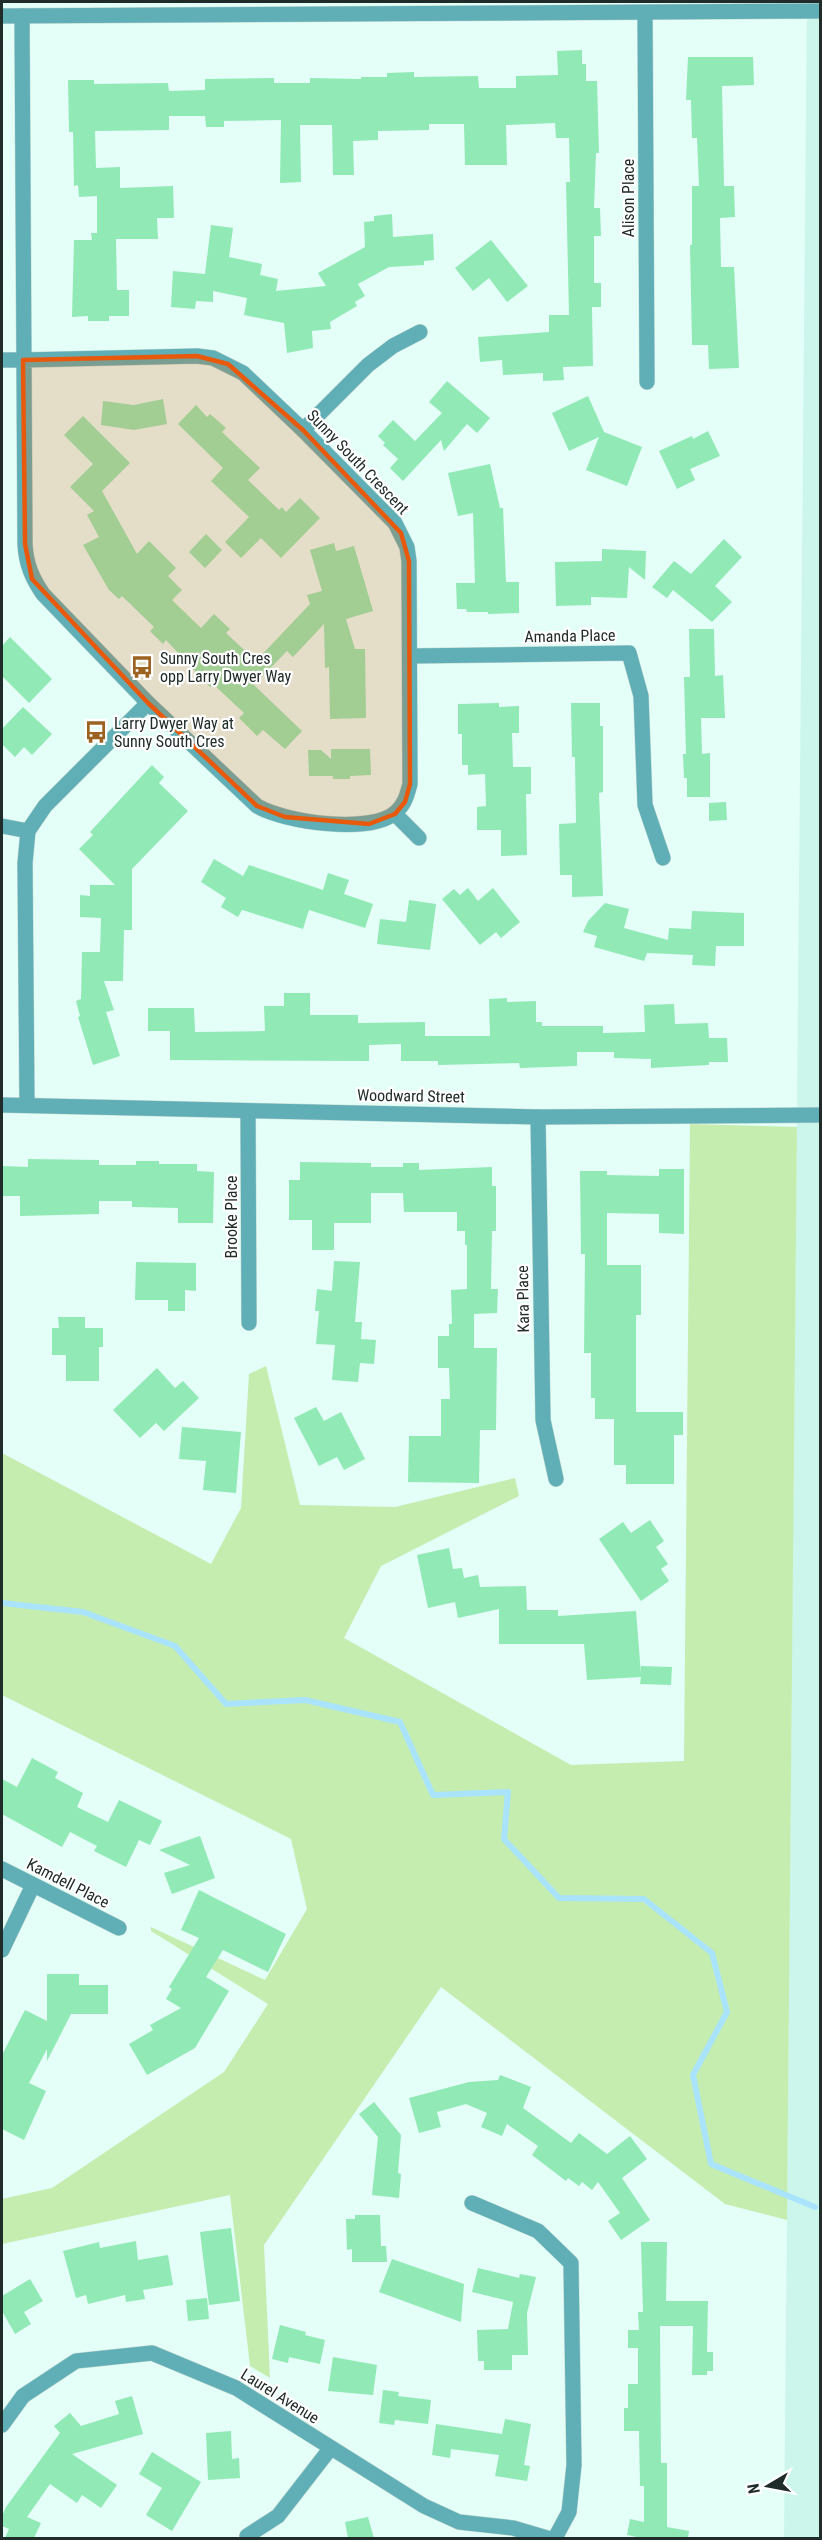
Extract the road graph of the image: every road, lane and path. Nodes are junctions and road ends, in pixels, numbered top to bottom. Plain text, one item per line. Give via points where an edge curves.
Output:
1 (552, 7) edge
2 (820, 11) edge
3 (645, 13) junction
4 (2, 16) edge
5 (22, 16) junction
6 (420, 332) dead end
7 (2, 360) edge
8 (23, 360) junction
9 (647, 382) dead end
10 (303, 430) junction
11 (410, 656) junction
12 (148, 703) junction
13 (395, 814) junction
14 (2, 826) edge
15 (28, 831) junction
16 (419, 838) dead end
17 (663, 858) dead end
18 (2, 1105) edge
19 (27, 1105) junction
20 (248, 1111) junction
21 (820, 1115) edge
22 (538, 1117) junction
23 (249, 1323) dead end
24 (556, 1479) dead end
25 (2, 1869) edge
26 (33, 1886) junction
27 (119, 1928) dead end
28 (2, 1950) edge
29 (472, 2204) dead end
30 (2, 2425) edge
31 (330, 2449) junction
32 (247, 2536) dead end
33 (547, 2538) edge
34 (555, 2538) edge

1 - 3 street
1 - 5 street
2 - 3 street
3 - 9 street, Alison Place
4 - 5 street
5 - 8 street
6 - 10 street via 368,365
7 - 8 street, Sunny South Crescent
8 - 10 street, Sunny South Crescent via 213,358 243,373
8 - 12 street via 26,563 43,594
10 - 11 street, Sunny South Crescent via 395,523 407,547
11 - 13 street, Sunny South Crescent via 410,784 405,802
11 - 17 street, Amanda Place via 628,653 640,696 645,805
12 - 13 street via 270,814 344,824 369,824
12 - 15 street via 45,806
13 - 16 street
14 - 15 street
15 - 19 street
18 - 19 street, Woodward Street
19 - 20 street, Woodward Street
20 - 22 street, Woodward Street
20 - 23 street, Brooke Place
21 - 22 street, Woodward Street
22 - 24 street, Kara Place via 543,1420
25 - 26 street, Kamdell Place
26 - 27 street, Kamdell Place
26 - 28 street
29 - 34 street via 538,2230 572,2263 574,2466 569,2512
30 - 31 street, Laurel Avenue via 23,2396 76,2361 152,2353 236,2388
31 - 32 street via 278,2516
31 - 33 street, Laurel Avenue via 424,2506 459,2522 513,2528

